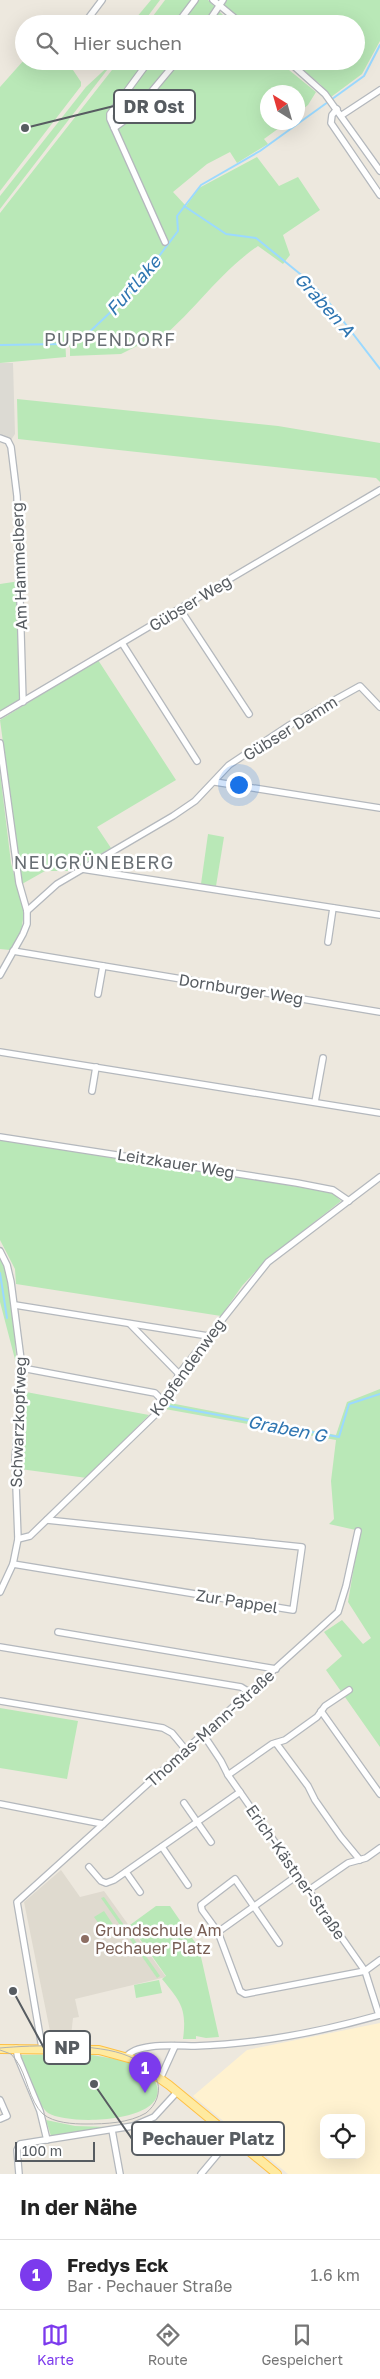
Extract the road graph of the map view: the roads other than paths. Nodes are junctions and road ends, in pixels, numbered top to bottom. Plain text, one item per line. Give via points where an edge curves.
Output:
1 (102, 0) edge
2 (195, 0) edge
3 (213, 0) edge
4 (222, 3) edge
5 (91, 15) edge
6 (184, 15) edge
7 (213, 15) edge
8 (233, 15) edge
9 (142, 70) edge
10 (170, 70) edge
11 (298, 70) edge
12 (380, 90) edge
13 (336, 107) junction
14 (342, 115) junction
15 (114, 128) junction
16 (380, 172) edge
17 (380, 194) edge
18 (165, 242) dead end
19 (0, 438) edge
20 (380, 490) edge
21 (180, 609) junction
22 (122, 643) junction
23 (23, 702) junction
24 (380, 707) edge
25 (249, 714) dead end
26 (0, 715) edge
27 (0, 743) edge
28 (196, 761) dead end
29 (215, 782) junction
30 (380, 808) edge
31 (82, 869) junction
32 (333, 908) junction
33 (27, 911) junction
34 (380, 915) edge
35 (328, 942) dead end
36 (13, 951) junction
37 (103, 966) junction
38 (0, 975) edge
39 (98, 994) dead end
40 (380, 1012) edge
41 (0, 1052) edge
42 (323, 1058) dead end
43 (96, 1067) junction
44 (92, 1091) dead end
45 (315, 1102) junction
46 (380, 1113) edge
47 (0, 1136) edge
48 (380, 1177) edge
49 (349, 1201) junction
50 (0, 1251) edge
51 (15, 1305) junction
52 (129, 1323) junction
53 (208, 1336) junction
54 (22, 1368) junction
55 (179, 1374) junction
56 (165, 1403) junction
57 (47, 1520) junction
58 (358, 1531) dead end
59 (18, 1539) junction
60 (13, 1564) junction
61 (1, 1589) edge
62 (58, 1632) dead end
63 (0, 1647) edge
64 (276, 1669) junction
65 (349, 1690) dead end
66 (249, 1692) junction
67 (0, 1700) edge
68 (322, 1711) junction
69 (203, 1734) junction
70 (276, 1743) junction
71 (186, 1750) junction
72 (228, 1775) junction
73 (240, 1792) junction
74 (380, 1794) edge
75 (184, 1803) dead end
76 (0, 1804) edge
77 (197, 1822) junction
78 (104, 1824) junction
79 (212, 1842) dead end
80 (162, 1847) junction
81 (380, 1848) edge
82 (360, 1860) junction
83 (89, 1867) dead end
84 (126, 1872) junction
85 (298, 1875) junction
86 (188, 1885) dead end
87 (309, 1890) junction
88 (140, 1892) dead end
89 (254, 1907) junction
90 (218, 1932) junction
91 (279, 1943) dead end
92 (380, 1960) edge
93 (365, 1971) junction
94 (380, 2015) edge
95 (174, 2046) junction
96 (16, 2048) junction
97 (42, 2048) junction
98 (0, 2049) edge
99 (126, 2057) junction
100 (157, 2077) junction
101 (177, 2092) junction
102 (0, 2100) edge
103 (0, 2119) edge
104 (112, 2130) junction
105 (232, 2136) junction
106 (47, 2140) junction
107 (19, 2174) edge
108 (120, 2174) edge
109 (201, 2174) edge
110 (277, 2174) edge

1 - 5 street
2 - 6 street
3 - 4 street
4 - 7 street
4 - 8 street
9 - 15 street via 110,114
10 - 15 street via 132,115
11 - 13 street
12 - 14 street
13 - 14 street
13 - 17 street via 331,123
14 - 16 street
15 - 18 street
19 - 23 street, Am Hammelberg via 10,445 17,496
20 - 21 street, Gübser Weg
21 - 22 street, Gübser Weg
21 - 25 street
22 - 23 street, Gübser Weg
22 - 28 street
23 - 26 street, Gübser Weg
24 - 29 street, Gübser Damm via 360,686 288,726 229,765
27 - 33 street via 19,883
29 - 30 street
29 - 31 street, Gübser Damm via 173,816
31 - 32 street
31 - 33 street, Gübser Damm via 57,884
32 - 34 street
32 - 35 street
33 - 36 street via 27,924
36 - 37 street, Dornburger Weg
36 - 38 street
37 - 39 street
37 - 40 street, Dornburger Weg
41 - 43 street
42 - 45 street
43 - 44 street
43 - 45 street
45 - 46 street
47 - 49 street, Leitzkauer Weg via 298,1183 333,1190
48 - 49 street, Kopfendenweg
49 - 53 street, Kopfendenweg via 268,1262
50 - 51 street, Schwarzkopfweg via 10,1275
51 - 52 street
51 - 54 street, Schwarzkopfweg
52 - 53 street
52 - 55 street
53 - 55 street, Kopfendenweg
54 - 56 street via 154,1393
54 - 59 street, Schwarzkopfweg via 15,1459
55 - 56 street, Kopfendenweg
56 - 57 street, Kopfendenweg
57 - 59 street, Kopfendenweg via 30,1536
57 - 60 street, Zur Pappel via 302,1547 293,1610
58 - 64 street, Thomas-Mann-Straße via 338,1612
59 - 60 street, Schwarzkopfweg
60 - 61 street, Schwarzkopfweg
62 - 64 street
63 - 66 street via 241,1687
64 - 66 street, Thomas-Mann-Straße
65 - 68 street
66 - 69 street, Thomas-Mann-Straße
67 - 71 street via 162,1728
68 - 70 street via 285,1740
68 - 74 street
69 - 71 street, Thomas-Mann-Straße
69 - 72 street, Erich-Kästner-Straße via 222,1760
70 - 72 street
70 - 82 street
71 - 78 street, Thomas-Mann-Straße
72 - 73 street, Erich-Kästner-Straße
73 - 77 street
73 - 85 street, Erich-Kästner-Straße
75 - 77 street
76 - 78 street
77 - 79 street
77 - 80 street
78 - 97 street, Thomas-Mann-Straße via 16,1905
80 - 84 street
80 - 86 street
81 - 82 street
82 - 87 street via 348,1863
83 - 84 street via 106,1883
84 - 88 street
85 - 87 street, Erich-Kästner-Straße
85 - 89 street
87 - 93 street, Erich-Kästner-Straße
89 - 90 street
89 - 90 street via 235,1880 201,1905
89 - 91 street
90 - 93 street via 236,1986 245,1994
92 - 93 street
93 - 94 street, Erich-Kästner-Straße
94 - 95 street via 271,2039
95 - 99 street via 138,2048
95 - 100 street
96 - 97 main road
96 - 98 main road
96 - 106 street via 40,2111
97 - 99 main road via 98,2050
99 - 100 main road
100 - 101 main road
101 - 104 street via 150,2119
101 - 105 main road
102 - 103 street via 7,2116
104 - 106 street
104 - 108 street
105 - 109 street
105 - 110 main road
106 - 107 street via 20,2144

